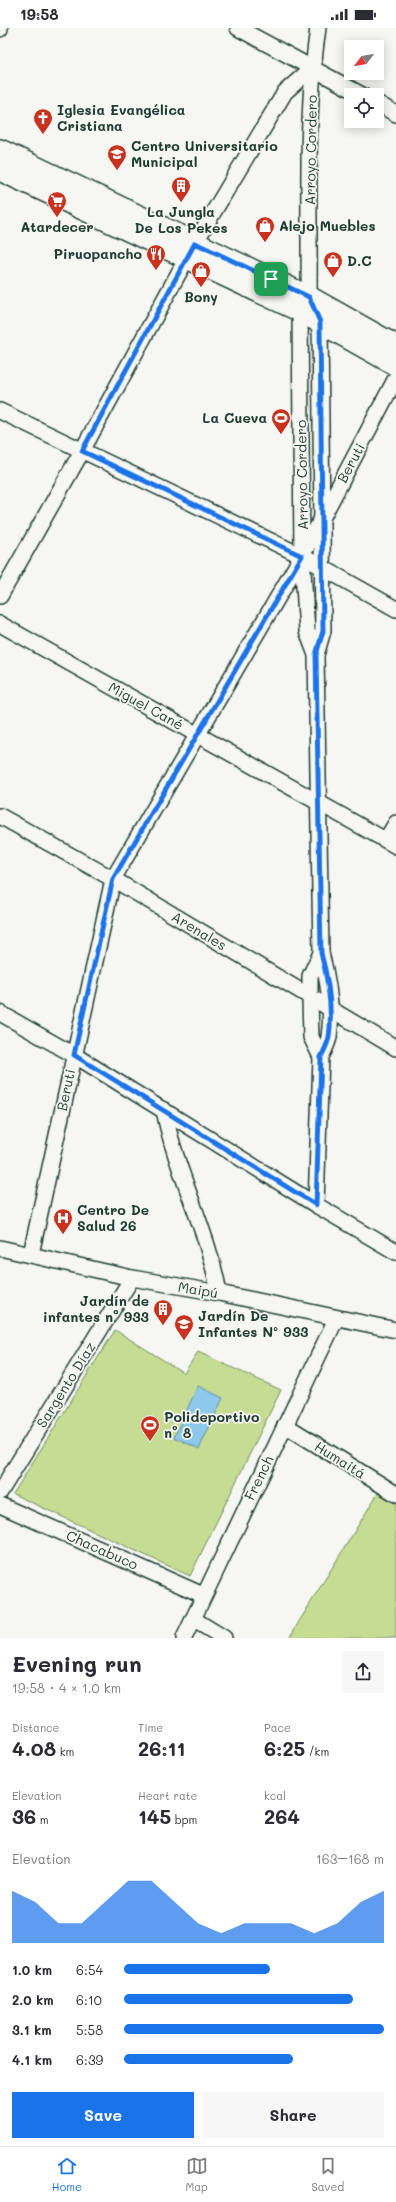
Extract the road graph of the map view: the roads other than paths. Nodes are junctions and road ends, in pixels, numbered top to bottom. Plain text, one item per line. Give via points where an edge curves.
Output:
1 (238, 28) edge
2 (318, 28) edge
3 (312, 68) junction
4 (349, 88) edge
5 (384, 107) edge
6 (396, 114) edge
7 (0, 150) edge
8 (0, 170) edge
9 (191, 251) junction
10 (305, 304) junction
11 (320, 322) junction
12 (396, 346) edge
13 (396, 365) edge
14 (396, 378) edge
15 (0, 411) edge
16 (82, 451) junction
17 (322, 519) junction
18 (302, 556) junction
19 (322, 568) junction
20 (0, 596) edge
21 (396, 609) edge
22 (0, 624) edge
23 (316, 655) junction
24 (198, 735) junction
25 (320, 803) junction
26 (0, 816) edge
27 (396, 823) edge
28 (391, 843) edge
29 (113, 879) junction
30 (321, 953) junction
31 (310, 998) junction
32 (329, 1010) junction
33 (0, 1012) edge
34 (396, 1048) edge
35 (74, 1055) junction
36 (321, 1057) junction
37 (164, 1110) junction
38 (316, 1205) junction
39 (394, 1246) edge
40 (0, 1248) edge
41 (31, 1254) junction
42 (132, 1278) junction
43 (219, 1293) junction
44 (336, 1319) junction
45 (396, 1330) edge
46 (285, 1425) junction
47 (0, 1492) edge
48 (396, 1494) edge
49 (0, 1505) edge
50 (203, 1595) junction
51 (192, 1619) junction
52 (184, 1638) edge
53 (224, 1638) edge

1 - 3 street
2 - 3 street, Arroyo Cordero
3 - 4 street
3 - 9 street via 285,92
3 - 10 street, Arroyo Cordero
5 - 6 street
7 - 9 main road
8 - 9 main road
9 - 10 main road
9 - 16 street
10 - 11 main road
10 - 12 main road
10 - 18 street, Arroyo Cordero
11 - 13 main road
11 - 17 street, Arroyo Cordero
14 - 17 street, Beruti
15 - 16 street
16 - 18 street
16 - 20 street
17 - 18 street, Beruti
17 - 19 street, Arroyo Cordero
18 - 19 street
18 - 23 street, Arroyo Cordero via 307,631
18 - 24 street, Beruti
19 - 21 street
19 - 23 street, Arroyo Cordero via 323,631
22 - 24 street, Miguel Cané
23 - 25 street, Arroyo Cordero
24 - 25 street, Miguel Cané
24 - 29 street, Beruti
25 - 28 street, Miguel Cané
25 - 30 street, Arroyo Cordero
26 - 29 street, Arenales
27 - 28 street
29 - 31 street, Arenales
29 - 35 street, Beruti
30 - 31 street, Arroyo Cordero via 310,976
30 - 32 street, Arroyo Cordero via 328,978
31 - 32 street, Arenales
31 - 36 street, Arroyo Cordero via 311,1037
32 - 34 street, Arenales
32 - 36 street, Arroyo Cordero via 329,1037
33 - 35 street
35 - 37 street
35 - 41 street, Beruti
36 - 38 street, Arroyo Cordero
37 - 38 street
37 - 43 street via 170,1141 214,1267
38 - 39 street
40 - 41 street, Maipú
41 - 42 street, Maipú
42 - 43 street, Maipú
42 - 47 street, Sargento Díaz
43 - 44 street, Maipú
44 - 45 street, Maipú
44 - 46 street, French
46 - 48 street, Humaitá
46 - 50 street, French
49 - 50 street, Chacabuco
50 - 51 street, French
51 - 52 street, French
51 - 53 street

